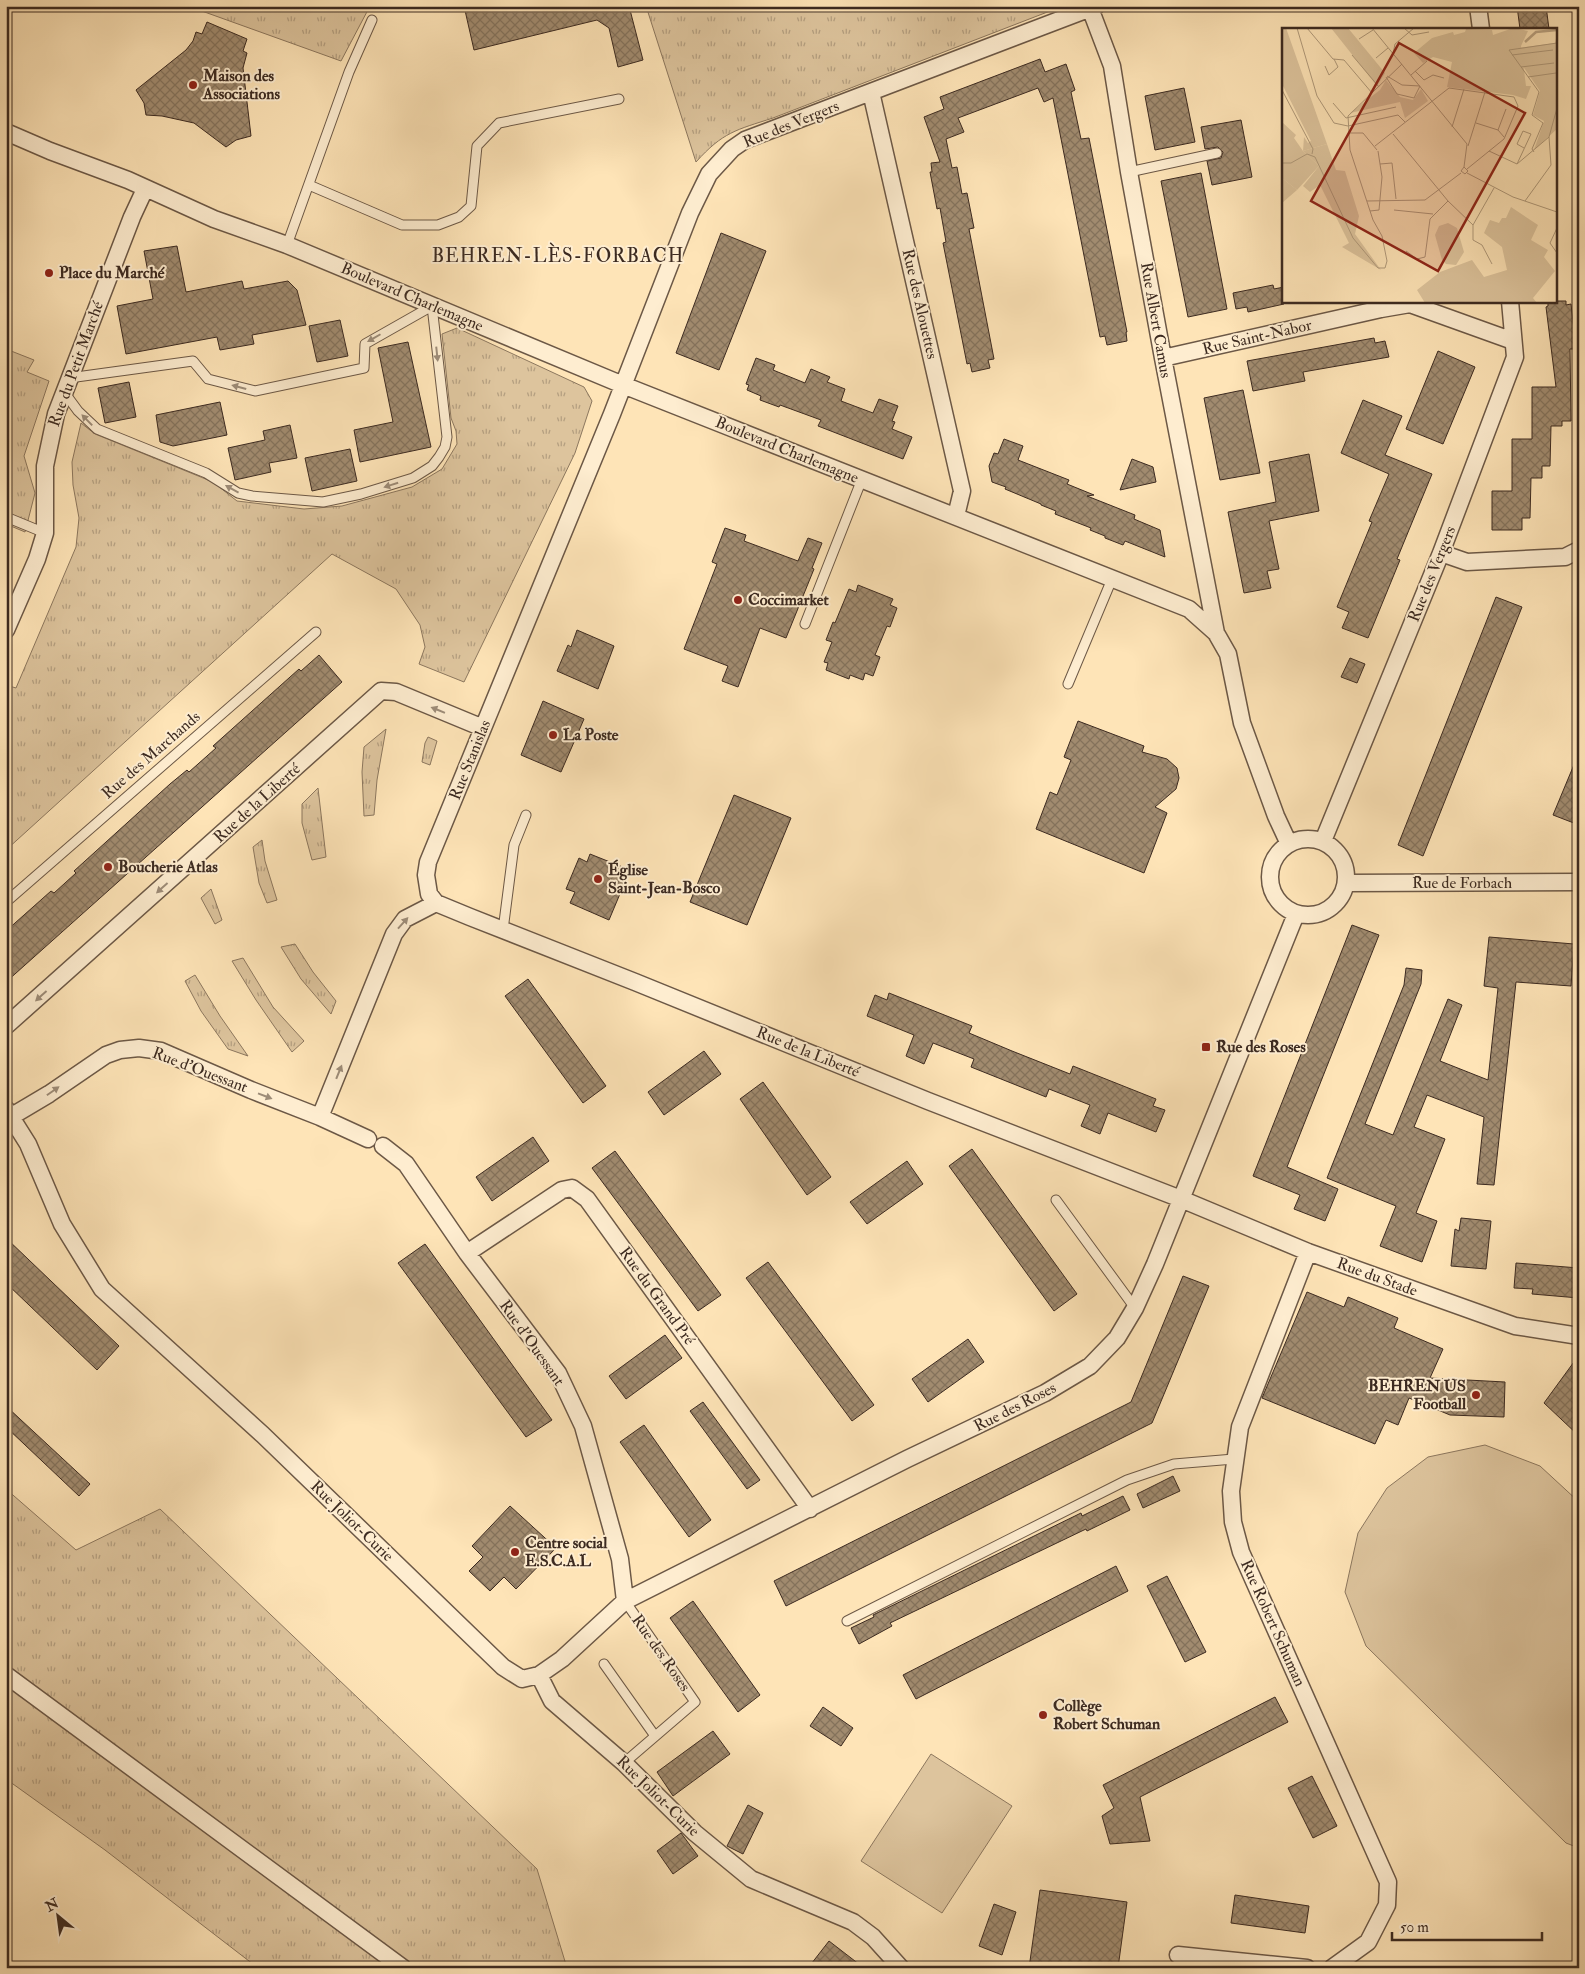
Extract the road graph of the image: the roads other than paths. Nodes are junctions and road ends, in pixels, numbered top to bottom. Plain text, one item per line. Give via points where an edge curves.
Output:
1 (1478, 6) edge
2 (1093, 7) edge
3 (372, 20) dead end
4 (1481, 28) edge
5 (872, 92) junction
6 (619, 99) dead end
7 (6, 131) edge
8 (1217, 153) dead end
9 (1129, 172) junction
10 (309, 185) junction
11 (145, 189) junction
12 (287, 245) junction
13 (1510, 302) edge
14 (1410, 303) edge
15 (432, 306) junction
16 (1513, 341) junction
17 (1163, 358) junction
18 (66, 385) junction
19 (623, 386) junction
20 (862, 479) junction
21 (956, 516) junction
22 (6, 518) edge
23 (45, 533) junction
24 (1579, 550) edge
25 (1441, 553) junction
26 (1112, 578) junction
27 (805, 624) dead end
28 (7, 626) edge
29 (316, 632) dead end
30 (1216, 633) junction
31 (1068, 684) dead end
32 (483, 728) junction
33 (526, 815) dead end
34 (1323, 841) junction
35 (1289, 844) junction
36 (1579, 882) edge
37 (1346, 883) junction
38 (6, 902) edge
39 (436, 903) junction
40 (1296, 914) junction
41 (503, 930) junction
42 (6, 1026) edge
43 (9, 1113) edge
44 (320, 1117) junction
45 (368, 1139) dead end
46 (383, 1146) dead end
47 (1182, 1199) junction
48 (1056, 1200) dead end
49 (1308, 1252) junction
50 (467, 1253) junction
51 (1135, 1308) junction
52 (1579, 1336) edge
53 (1234, 1459) junction
54 (810, 1509) junction
55 (625, 1601) junction
56 (847, 1621) dead end
57 (604, 1664) dead end
58 (6, 1675) edge
59 (538, 1676) junction
60 (656, 1736) junction
61 (624, 1763) junction
62 (1178, 1954) dead end
63 (403, 1968) edge
64 (901, 1968) edge
65 (1307, 1968) edge
66 (1332, 1968) edge

1 - 4 street
2 - 5 street, Rue des Vergers
2 - 9 street, Rue Albert Camus via 1112,66
3 - 10 lane via 349,72
5 - 19 street, Rue des Vergers via 745,140 720,161 709,174 690,213
5 - 21 street, Rue des Alouettes via 962,492
6 - 10 lane via 499,124 477,146 471,206 459,217 438,225 402,225
7 - 11 street, Boulevard Charlemagne
8 - 9 lane
9 - 17 street, Rue Albert Camus
10 - 12 lane
11 - 12 street, Boulevard Charlemagne via 214,219
11 - 18 street, Rue du Petit Marché
12 - 15 street, Boulevard Charlemagne
13 - 16 street, Rue des Vergers
14 - 16 street, Rue Saint-Nabor
14 - 17 street, Rue Saint-Nabor
15 -> 18 lane via 365,344 364,368 255,391 208,378 193,361
15 -> 18 lane via 447,437 445,447 432,466 413,478 361,494 314,502 244,495 206,473 97,429 78,411
15 - 19 street, Boulevard Charlemagne
16 - 25 street, Rue des Vergers via 1515,357
17 - 30 street, Rue Albert Camus
18 - 23 street, Rue du Petit Marché via 45,466
19 - 20 street, Boulevard Charlemagne
19 - 32 street, Rue Stanislas
20 - 21 street, Boulevard Charlemagne
20 - 27 lane
21 - 26 street, Boulevard Charlemagne
22 - 23 lane
23 - 28 street, Rue du Petit Marché
24 - 25 street via 1566,557 1467,562
25 - 34 street, Rue des Vergers
26 - 30 street, Boulevard Charlemagne via 1189,609
26 - 31 lane
29 - 38 lane, Rue des Marchands
30 - 35 street, Boulevard Charlemagne via 1228,654 1242,724
32 - 39 street, Rue Stanislas via 428,862 427,886
32 -> 42 street, Rue de la Liberté via 396,692 382,691
33 - 41 lane via 514,845
34 - 35 street via 1306,838
34 - 37 street via 1340,855 1346,868
35 - 40 street via 1276,856 1270,872 1270,886 1282,905
36 - 37 street, Rue de Forbach
37 - 40 street via 1332,908 1314,915
39 - 41 street, Rue de la Liberté
44 -> 39 street via 394,934 405,919
40 - 47 street, Rue des Roses
41 - 47 street, Rue de la Liberté
43 -> 44 street, Rue d'Ouessant via 49,1094 106,1055 139,1048 160,1051
43 - 59 street, Rue Joliot-Curie via 28,1144 62,1224 102,1289 263,1435 504,1667 522,1679
44 - 45 street, Rue d'Ouessant
46 - 50 street, Rue d'Ouessant via 406,1164
47 - 49 street, Rue du Stade
47 - 51 street, Rue des Roses
48 - 51 lane
49 - 52 street, Rue du Stade via 1515,1326
49 - 53 street, Rue Robert Schuman via 1240,1427
50 - 54 street, Rue du Grand Pré via 562,1190 572,1188 587,1199
50 - 55 street, Rue d'Ouessant via 558,1373 583,1426 620,1559
51 - 54 street, Rue des Roses via 1117,1338 1090,1366 1045,1393
53 - 56 lane via 1174,1464 1127,1480
53 - 66 street, Rue Robert Schuman via 1230,1490 1233,1522 1241,1552 1388,1882 1387,1905 1368,1942
54 - 55 street, Rue des Roses
55 - 59 street, Rue des Roses via 562,1659
55 - 60 lane, Rue des Roses via 695,1702
57 - 60 lane
58 - 63 street
59 - 61 street, Rue Joliot-Curie via 552,1701
60 - 61 lane, Rue des Roses
61 - 64 street, Rue Joliot-Curie via 695,1833 751,1879 853,1922
62 - 65 street

